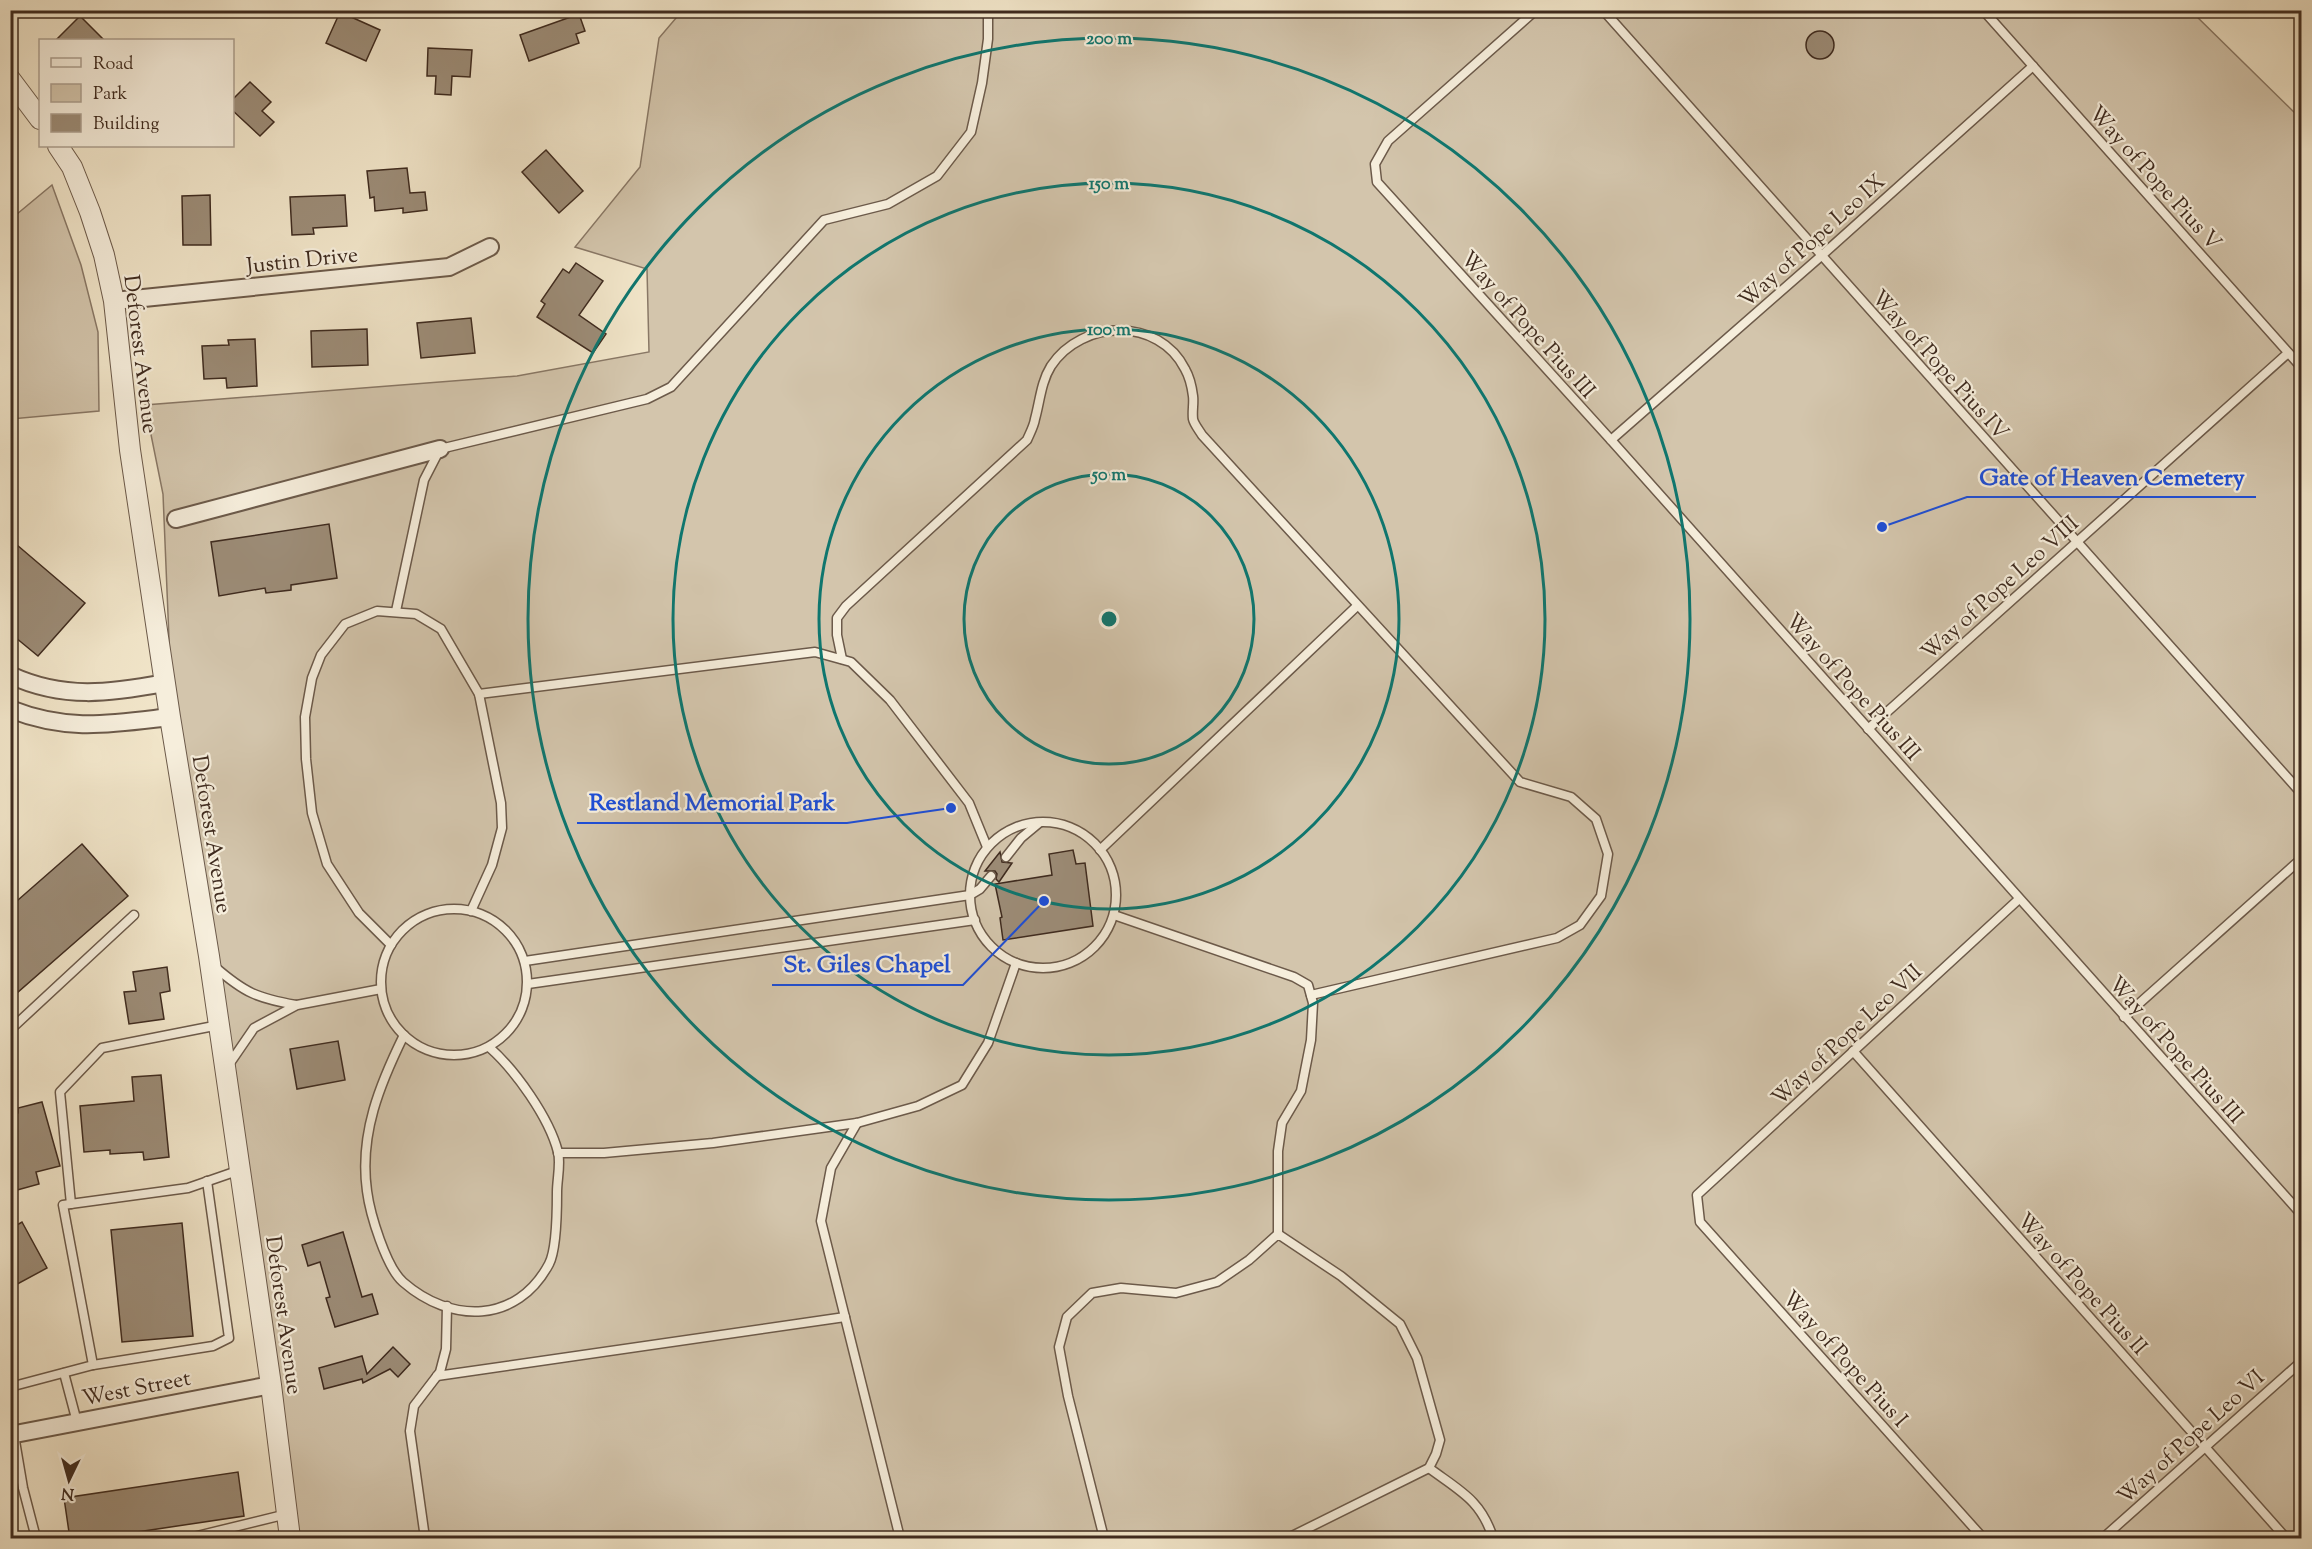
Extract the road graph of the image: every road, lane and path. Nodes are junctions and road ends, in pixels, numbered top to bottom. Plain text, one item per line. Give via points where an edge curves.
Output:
1 (988, 10) edge
2 (1536, 10) edge
3 (1603, 10) edge
4 (1983, 10) edge
5 (2033, 66) junction
6 (10, 79) edge
7 (39, 118) edge
8 (59, 147) edge
9 (490, 247) dead end
10 (1820, 256) junction
11 (114, 301) junction
12 (2288, 354) junction
13 (2301, 368) edge
14 (1611, 440) junction
15 (440, 450) junction
16 (176, 519) dead end
17 (2076, 541) junction
18 (1357, 606) junction
19 (396, 611) junction
20 (842, 659) junction
21 (10, 675) edge
22 (165, 683) junction
23 (479, 694) junction
24 (10, 709) edge
25 (170, 717) junction
26 (1868, 729) junction
27 (2301, 794) edge
28 (1040, 823) junction
29 (987, 847) junction
30 (1100, 850) junction
31 (1006, 857) dead end
32 (2301, 858) edge
33 (991, 876) dead end
34 (970, 894) junction
35 (2019, 898) junction
36 (471, 911) junction
37 (134, 915) dead end
38 (1114, 915) junction
39 (975, 920) junction
40 (391, 945) junction
41 (525, 961) junction
42 (210, 963) junction
43 (1016, 963) junction
44 (528, 984) junction
45 (381, 989) junction
46 (1311, 995) junction
47 (297, 1005) junction
48 (2124, 1017) junction
49 (219, 1025) junction
50 (10, 1030) edge
51 (404, 1035) junction
52 (489, 1047) junction
53 (1853, 1051) junction
54 (226, 1070) junction
55 (857, 1123) junction
56 (558, 1153) junction
57 (240, 1170) junction
58 (207, 1181) junction
59 (1697, 1195) joint
60 (71, 1204) junction
61 (2301, 1215) edge
62 (1278, 1234) junction
63 (447, 1306) junction
64 (845, 1317) junction
65 (2301, 1361) edge
66 (93, 1365) junction
67 (64, 1373) junction
68 (437, 1376) junction
69 (271, 1386) junction
70 (10, 1387) edge
71 (77, 1422) junction
72 (12, 1435) edge
73 (2205, 1447) junction
74 (1429, 1468) junction
75 (287, 1514) junction
76 (36, 1539) edge
77 (189, 1539) edge
78 (290, 1539) edge
79 (425, 1539) edge
80 (900, 1539) edge
81 (1104, 1539) edge
82 (1288, 1539) edge
83 (1493, 1539) edge
84 (1983, 1539) edge
85 (2103, 1539) edge
86 (2286, 1539) edge

1 - 15 lane via 982,83 971,132 937,176 888,204 824,220 671,387 647,399
2 - 14 lane, Way of Pope Pius III via 1388,141 1375,164 1377,182
3 - 10 lane, Way of Pope Pius IV
4 - 5 lane, Way of Pope Pius V
5 - 10 lane, Way of Pope Leo IX
5 - 12 lane, Way of Pope Pius V
6 - 7 street
8 - 11 street, Deforest Avenue via 72,167 90,212
9 - 11 street, Justin Drive via 449,267
10 - 14 lane, Way of Pope Leo IX
10 - 17 lane, Way of Pope Pius IV
11 - 22 street, Deforest Avenue via 130,450
12 - 13 lane, Way of Pope Pius V
12 - 17 lane, Way of Pope Leo VIII
14 - 26 lane, Way of Pope Pius III
15 - 16 street
15 - 19 lane via 424,480
17 - 26 lane, Way of Pope Leo VIII
17 - 27 lane, Way of Pope Pius IV
18 - 20 lane via 1202,435 1193,420 1193,396 1185,369 1170,349 1147,335 1120,330 1093,333 1071,345 1051,366 1027,440 846,606 837,618
18 - 30 lane
18 - 46 lane via 1520,782 1571,797 1596,819 1608,854 1601,896 1580,925 1557,938
19 - 23 lane via 416,614 441,629
19 - 40 lane via 377,611 345,624 321,655 312,678 306,717 312,813 327,864 359,913
20 - 23 lane via 814,652
20 - 29 lane via 851,662 890,700 969,803
21 - 22 street via 38,686 90,694
22 - 25 street, Deforest Avenue
23 - 36 lane via 501,803 502,828 492,865
24 - 25 street via 50,722 87,725
25 - 42 street, Deforest Avenue
26 - 35 lane, Way of Pope Pius III
28 - 29 lane via 1005,832
28 - 30 lane via 1053,822 1077,830
28 - 31 lane
29 - 34 lane via 975,867
30 - 38 lane via 1110,866 1116,890
32 - 48 lane
33 - 34 lane
34 - 39 lane
34 - 41 lane
35 - 48 lane, Way of Pope Pius III
35 - 53 lane, Way of Pope Leo VII
36 - 40 lane via 448,909 425,915 406,927
36 - 41 lane via 495,921 513,938
37 - 50 lane
38 - 43 lane via 1103,938 1085,955 1051,967
38 - 46 lane via 1294,977 1308,985
39 - 43 lane via 996,952
39 - 44 lane
40 - 45 lane via 382,966
41 - 44 lane
42 - 47 lane via 239,988
42 - 49 street, Deforest Avenue
43 - 55 lane via 988,1043 962,1084 918,1106
44 - 52 lane via 517,1021
45 - 47 lane
45 - 51 lane via 387,1012
46 - 62 lane via 1311,1040 1301,1091 1282,1123 1278,1151
47 - 54 lane via 254,1028
48 - 61 lane, Way of Pope Pius III
49 - 54 street, Deforest Avenue
49 - 60 lane via 102,1048 60,1092
51 - 52 lane via 419,1046 442,1054 466,1054
51 - 63 lane via 372,1112 366,1149 367,1191 382,1247 402,1281
52 - 56 lane via 505,1061 533,1100
53 - 59 lane, Way of Pope Leo VII
53 - 73 lane, Way of Pope Pius II
54 - 57 street, Deforest Avenue
55 - 56 lane via 713,1143
55 - 64 lane via 831,1168 821,1221
56 - 63 lane via 557,1218 550,1263 529,1292 507,1306 471,1313
57 - 58 lane
57 - 69 street, Deforest Avenue
58 - 60 lane via 188,1188
58 - 66 lane via 229,1338 213,1346
59 - 84 lane, Way of Pope Pius I via 1700,1222
60 - 66 lane via 63,1205
62 - 74 lane via 1341,1276 1400,1324 1417,1358 1440,1440
62 - 81 lane via 1217,1282 1176,1293 1121,1288 1092,1293 1067,1317 1059,1347
63 - 68 lane via 446,1349
64 - 68 lane
64 - 80 lane
65 - 73 lane, Way of Pope Leo VI
66 - 67 lane
67 - 70 lane
67 - 71 lane
68 - 79 lane via 414,1406 410,1431
69 - 71 street, West Street
69 - 75 street, Deforest Avenue
71 - 72 street, West Street
72 - 76 lane
73 - 85 lane, Way of Pope Leo VI
73 - 86 lane, Way of Pope Pius II
74 - 82 lane
74 - 83 lane via 1468,1497 1486,1518
75 - 77 lane
75 - 78 street, Deforest Avenue

